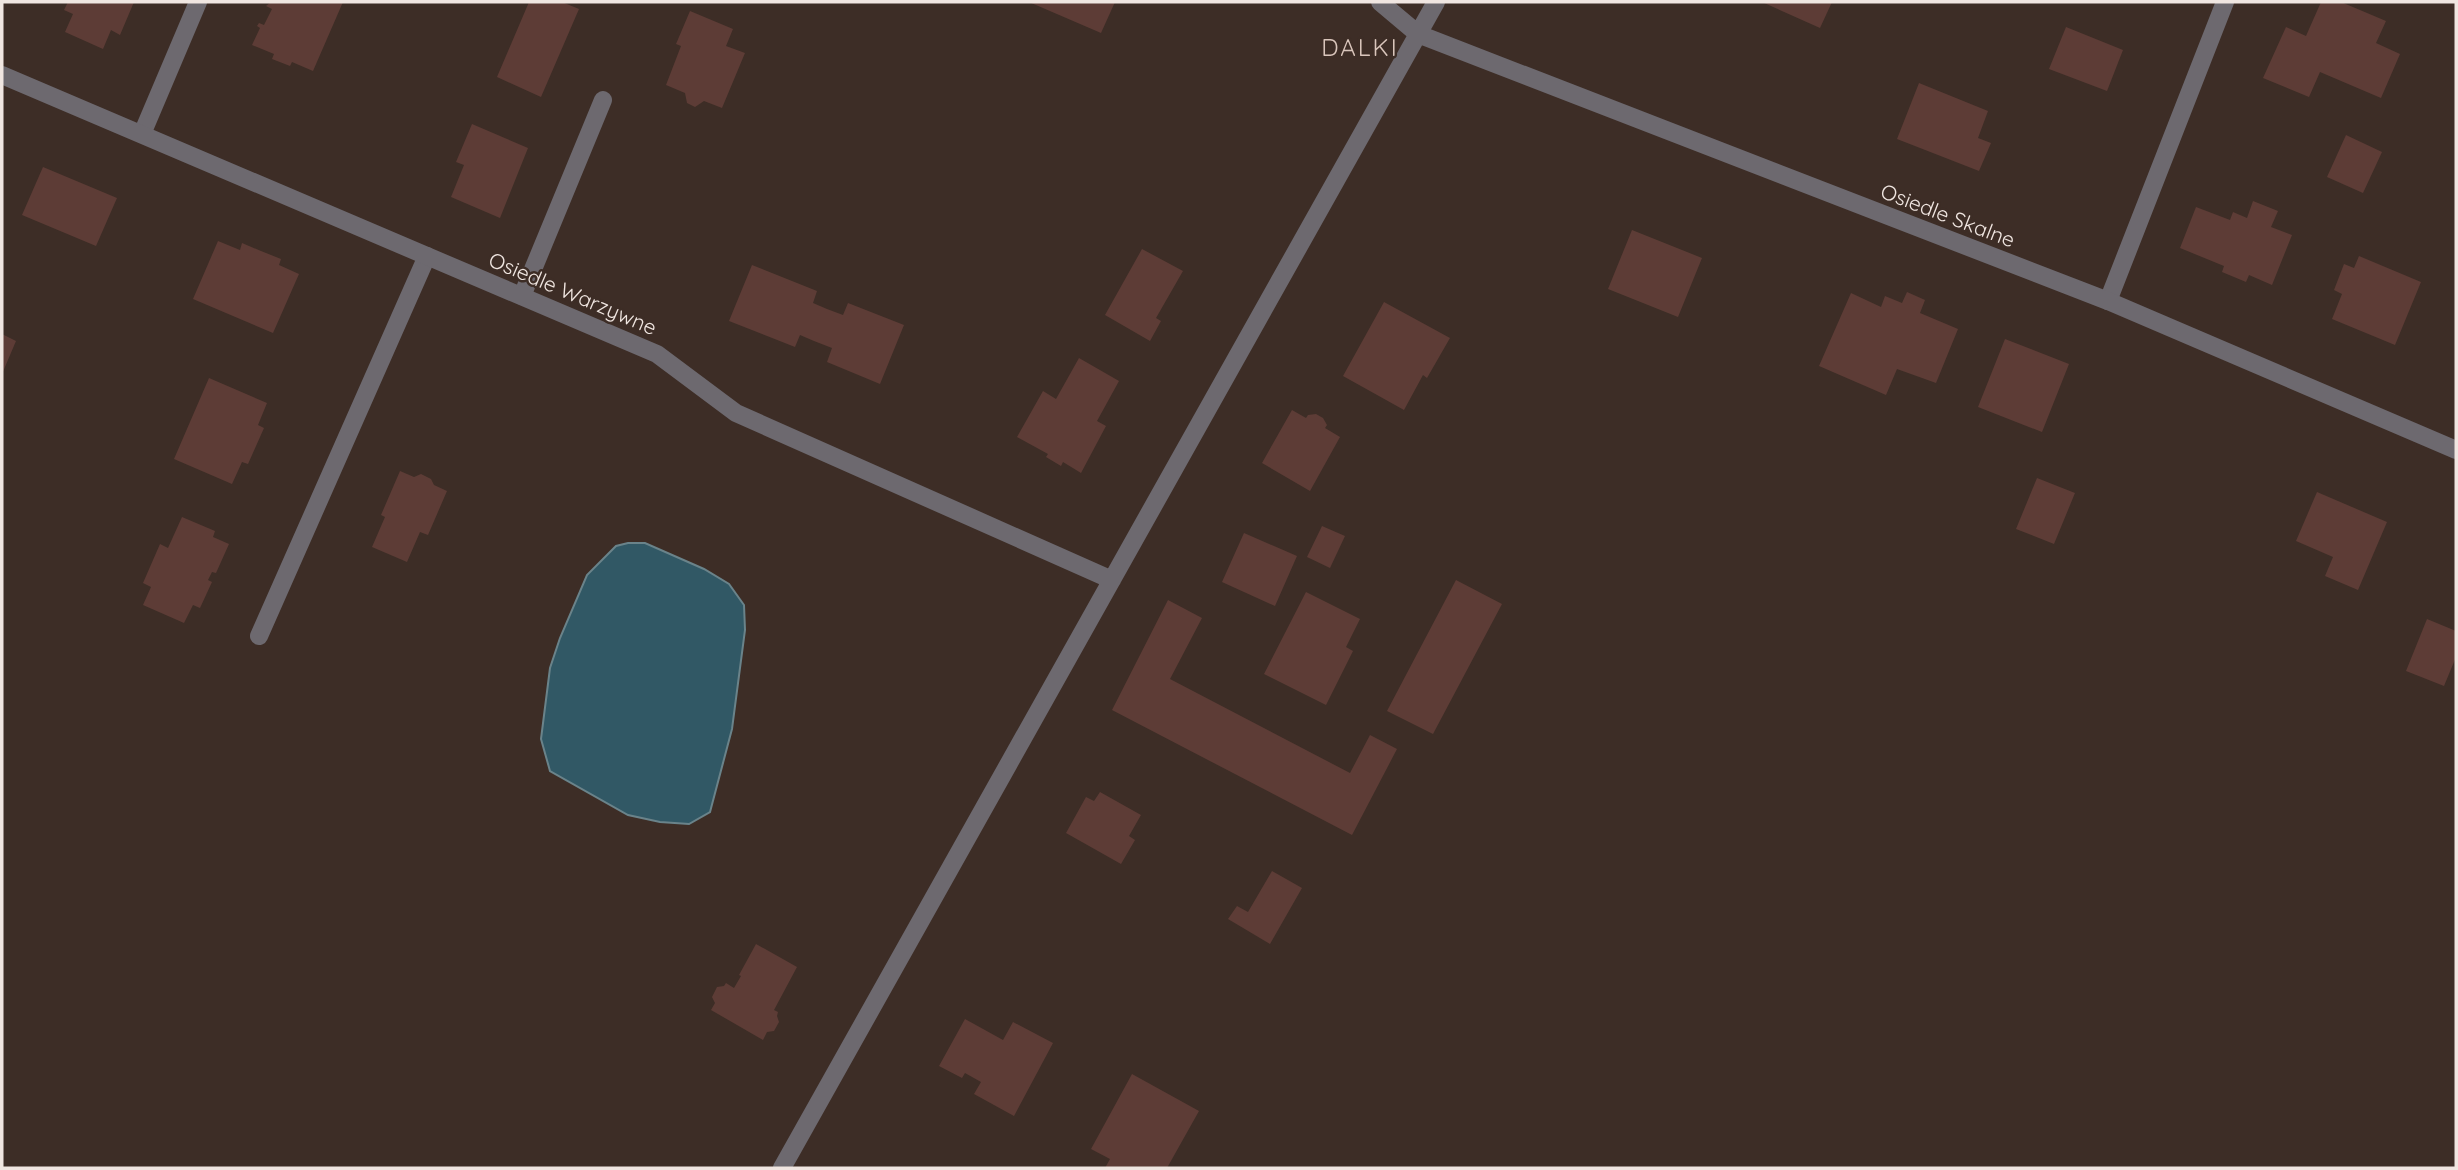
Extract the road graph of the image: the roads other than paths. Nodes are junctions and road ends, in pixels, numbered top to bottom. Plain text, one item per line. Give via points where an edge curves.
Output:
1 (198, 2) edge
2 (1380, 2) edge
3 (1436, 2) edge
4 (2225, 2) edge
5 (1418, 34) junction
6 (2, 75) edge
7 (603, 100) dead end
8 (142, 134) junction
9 (427, 256) junction
10 (522, 296) junction
11 (2108, 301) junction
12 (2456, 450) edge
13 (1112, 580) junction
14 (258, 636) dead end
15 (782, 1168) edge

1 - 8 street
2 - 5 street, Osiedle Skalne
3 - 5 street
4 - 11 street
5 - 11 street, Osiedle Skalne
5 - 13 street
6 - 8 street, Osiedle Warzywne
7 - 10 street
8 - 9 street, Osiedle Warzywne
9 - 10 street, Osiedle Warzywne
9 - 14 street
10 - 13 street, Osiedle Warzywne via 657,354 736,413
11 - 12 street, Osiedle Skalne
13 - 15 street

